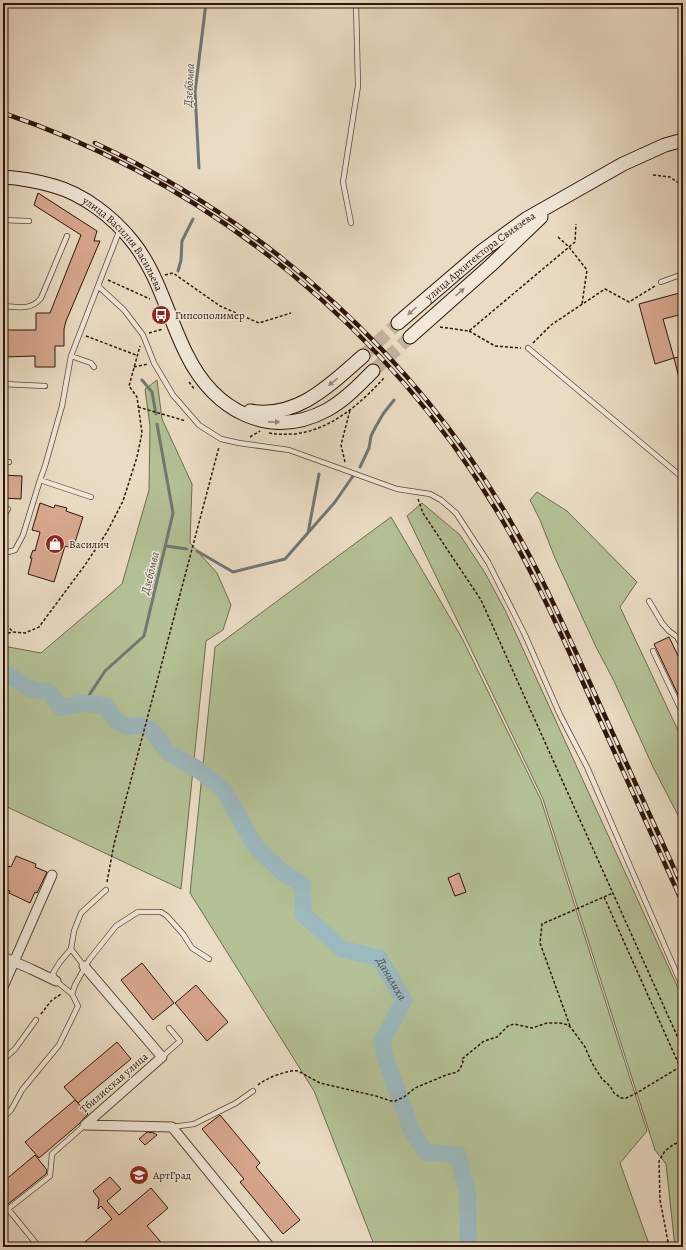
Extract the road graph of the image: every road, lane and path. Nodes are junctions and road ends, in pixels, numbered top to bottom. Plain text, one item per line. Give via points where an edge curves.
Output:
1 (356, 3) edge
2 (683, 140) edge
3 (653, 175) dead end
4 (3, 177) edge
5 (683, 186) edge
6 (566, 196) junction
7 (3, 220) edge
8 (29, 221) dead end
9 (352, 223) dead end
10 (576, 224) dead end
11 (121, 228) junction
12 (67, 236) dead end
13 (558, 237) dead end
14 (569, 247) junction
15 (683, 274) edge
16 (101, 276) junction
17 (154, 277) junction
18 (661, 282) joint
19 (98, 286) junction
20 (149, 293) dead end
21 (582, 304) junction
22 (3, 306) edge
23 (291, 313) dead end
24 (398, 323) tunnel mouth
25 (440, 327) dead end
26 (164, 329) dead end
27 (468, 331) junction
28 (80, 334) junction
29 (143, 335) junction
30 (410, 337) tunnel mouth
31 (528, 348) junction
32 (136, 355) junction
33 (71, 356) junction
34 (363, 356) tunnel mouth
35 (154, 363) junction
36 (94, 367) dead end
37 (134, 367) junction
38 (378, 374) joint
39 (188, 380) dead end
40 (3, 384) edge
41 (45, 386) dead end
42 (196, 390) dead end
43 (225, 403) junction
44 (138, 406) junction
45 (350, 410) junction
46 (199, 425) junction
47 (254, 429) dead end
48 (260, 431) dead end
49 (266, 432) dead end
50 (221, 439) junction
51 (3, 462) edge
52 (9, 462) dead end
53 (347, 470) junction
54 (683, 478) edge
55 (40, 480) junction
56 (415, 491) junction
57 (91, 497) dead end
58 (8, 509) dead end
59 (3, 518) edge
60 (8, 552) dead end
61 (649, 601) dead end
62 (3, 621) edge
63 (13, 632) junction
64 (3, 634) edge
65 (683, 648) edge
66 (653, 651) dead end
67 (683, 714) edge
68 (52, 875) dead end
69 (106, 890) joint
70 (613, 893) junction
71 (604, 897) junction
72 (71, 949) junction
73 (3, 957) edge
74 (209, 959) dead end
75 (14, 962) junction
76 (84, 966) junction
77 (56, 982) junction
78 (3, 987) edge
79 (683, 988) edge
80 (66, 990) junction
81 (72, 994) junction
82 (36, 1020) joint
83 (570, 1027) junction
84 (169, 1028) dead end
85 (683, 1049) edge
86 (162, 1057) junction
87 (3, 1060) edge
88 (683, 1065) edge
89 (680, 1067) junction
90 (253, 1091) joint
91 (3, 1118) edge
92 (85, 1125) junction
93 (172, 1127) junction
94 (683, 1142) edge
95 (8, 1209) junction
96 (3, 1213) edge
97 (39, 1247) edge
98 (270, 1247) edge
99 (669, 1247) edge

1 - 9 lane via 358,86 343,182
2 - 6 main road, улица Архитектора Свиязева via 665,145 623,164
3 - 5 path via 670,177
4 - 11 main road, улица Василия Васильева via 41,182 67,191 105,213
6 -> 24 main road, улица Архитектора Свиязева via 526,219 482,251
30 -> 6 main road, улица Архитектора Свиязева
7 - 8 lane
10 - 14 path via 576,242
11 - 16 lane
11 - 17 main road, улица Василия Васильева via 141,253
12 - 22 lane via 37,304 27,307
13 - 14 path
14 - 21 path via 587,270
14 - 27 path
15 - 18 lane
16 - 19 lane
16 - 20 path via 152,299
17 - 23 path via 173,273 220,306 259,323
17 - 43 main road, улица Василия Васильева via 188,356 200,377
18 - 21 path via 629,302 605,289
19 - 28 lane
19 - 29 lane via 124,310
21 - 31 path via 551,325
25 - 27 path
26 - 29 path
27 - 31 path via 495,346
28 - 32 path
28 - 33 lane
29 - 32 path
29 - 35 lane
31 - 54 lane
32 - 37 path
33 - 36 lane via 91,363
33 - 55 lane via 62,406
34 -> 43 main road, улица Василия Васильева via 322,391 287,409 260,412 240,409
35 - 37 path
35 - 46 lane via 173,395
37 - 44 path via 129,386 137,397
43 -> 38 main road, улица Василия Васильева via 247,416 269,422 306,419 327,410
38 - 45 path via 372,391
39 - 42 path
40 - 41 lane
44 - 46 path
44 - 63 path via 142,433 137,457 123,501 107,532 39,627 25,633
45 - 49 path via 330,423 305,432 277,435
45 - 53 path via 341,445
46 - 50 lane
47 - 48 path
50 - 53 lane via 289,450
50 - 69 path via 114,844
51 - 52 lane
53 - 56 lane via 397,488
55 - 57 lane
55 - 60 lane via 23,535 15,550
56 - 70 path via 423,513 481,600
56 - 79 lane via 430,494 456,513 488,562 587,767
58 - 59 lane
61 - 65 lane via 662,623 677,636
62 - 63 path
63 - 64 path
66 - 67 lane
68 - 75 street
69 - 72 lane via 81,913
70 - 71 path
70 - 85 path
71 - 83 path via 542,924 540,943
71 - 89 path
72 - 76 lane
72 - 77 lane via 53,973
73 - 75 street
74 - 76 lane via 192,948 167,916 160,912 138,912 116,926
75 - 77 street
75 - 78 street
76 - 81 lane
76 - 86 street, Тбилисская улица
77 - 80 lane
80 - 81 lane
80 - 82 path via 51,1001
81 - 91 lane via 78,1006 59,1045
82 - 87 lane via 15,1049
83 - 89 path via 585,1047 602,1079 618,1096 626,1098 635,1094
83 - 90 path via 560,1023 547,1023 532,1028 514,1024 508,1026 497,1037 484,1041 462,1059 460,1070 457,1072 415,1088 395,1101 320,1083 298,1070 282,1073 262,1082
84 - 86 lane via 180,1041
86 - 92 street, Тбилисская улица
88 - 89 path
90 - 93 lane via 236,1103 194,1124
92 - 93 street, Тбилисская улица
92 - 95 lane via 52,1154 50,1176
93 - 98 street
94 - 99 path via 674,1144 665,1151 659,1161 660,1200
95 - 96 lane
95 - 97 lane

